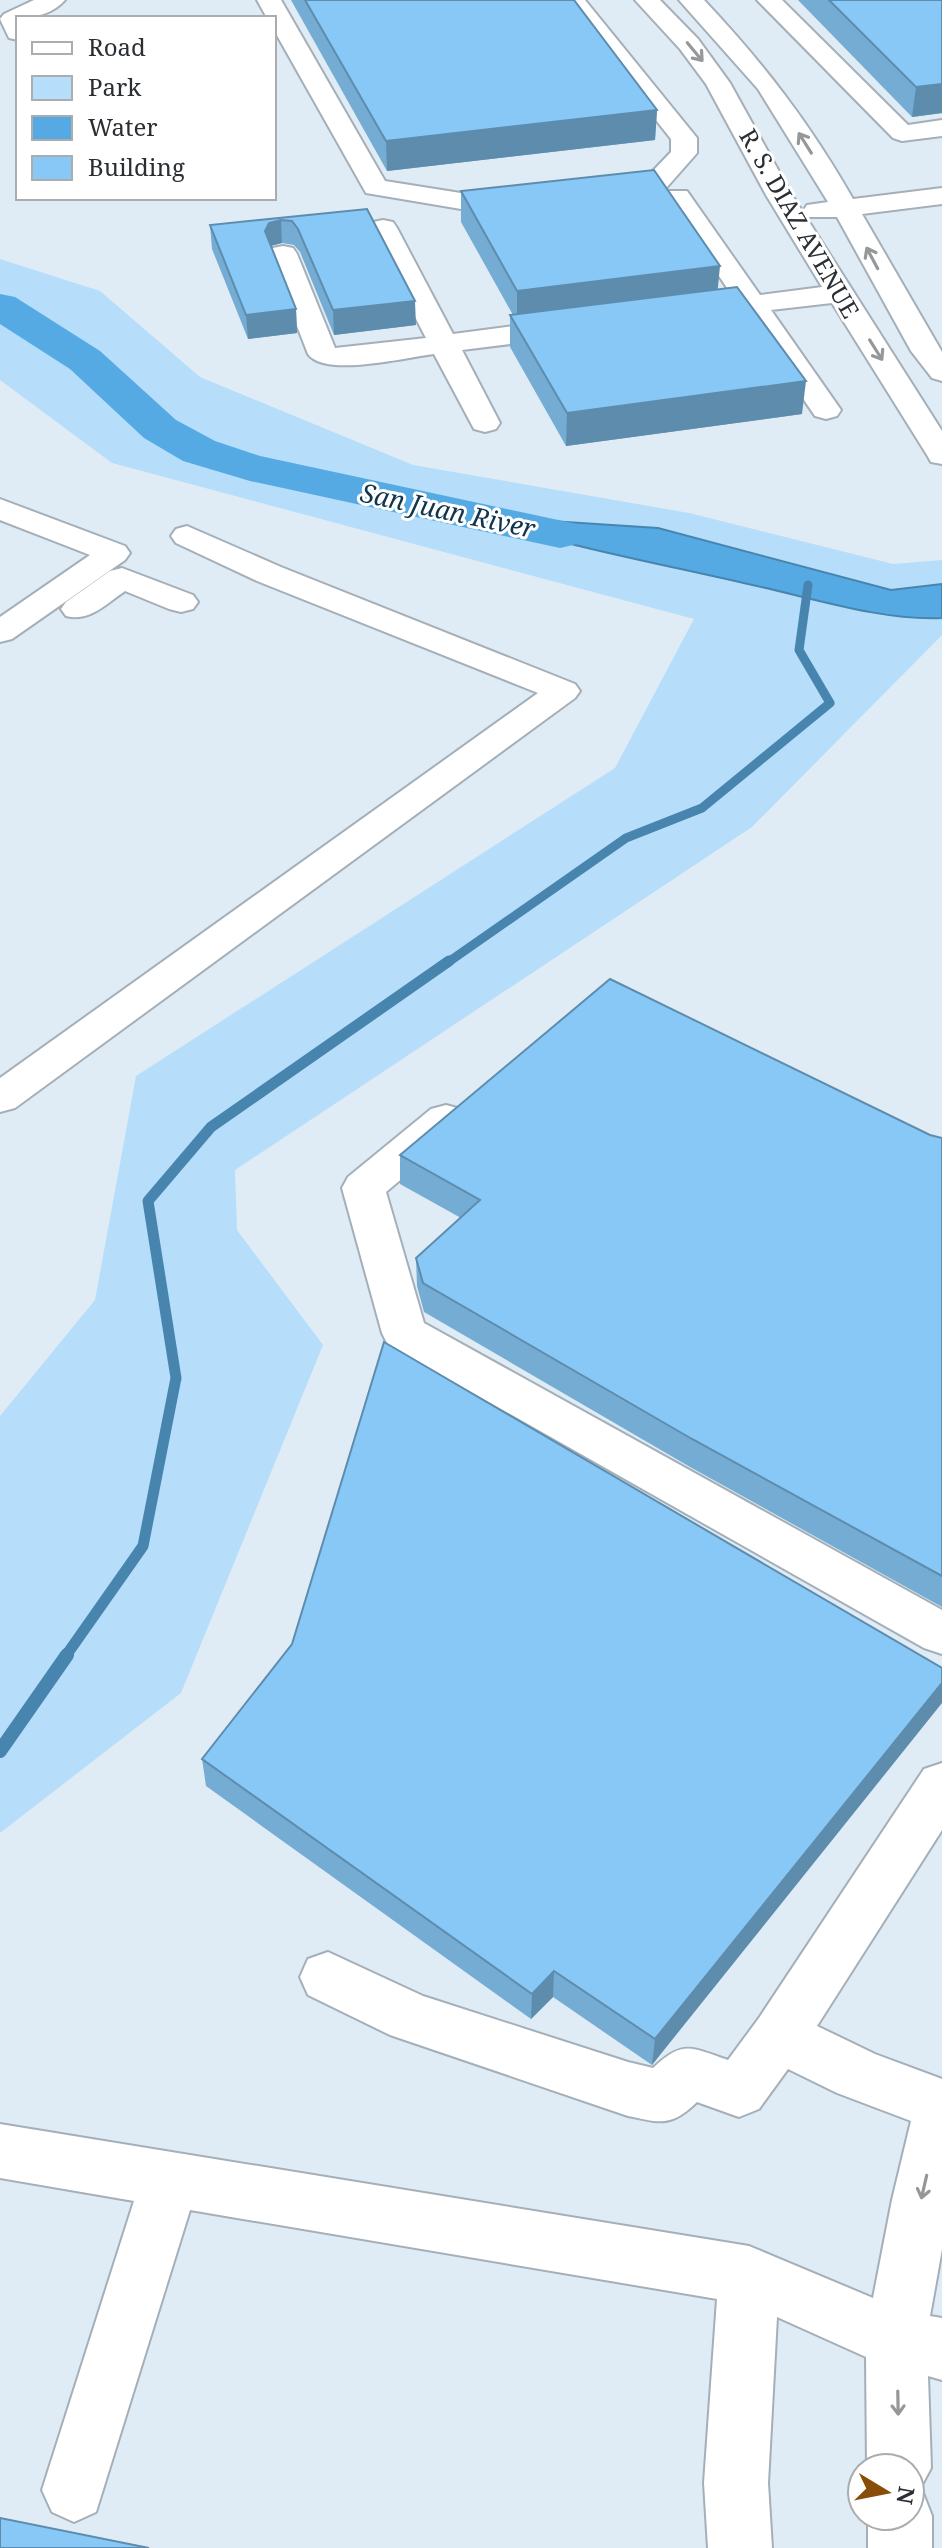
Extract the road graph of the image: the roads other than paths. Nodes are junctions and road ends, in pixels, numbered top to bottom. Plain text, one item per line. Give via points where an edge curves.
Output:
1 (53, 0) edge
2 (269, 0) edge
3 (573, 0) edge
4 (647, 0) edge
5 (691, 0) edge
6 (769, 0) edge
7 (18, 16) edge
8 (942, 128) edge
9 (707, 157) dead end
10 (668, 189) junction
11 (579, 190) edge
12 (547, 193) edge
13 (942, 196) edge
14 (846, 210) junction
15 (790, 212) junction
16 (383, 228) dead end
17 (283, 254) dead end
18 (840, 293) junction
19 (752, 305) junction
20 (659, 316) edge
21 (597, 324) edge
22 (443, 344) junction
23 (942, 372) edge
24 (826, 410) dead end
25 (485, 423) dead end
26 (942, 455) edge
27 (0, 509) edge
28 (187, 536) dead end
29 (181, 602) dead end
30 (0, 632) edge
31 (0, 663) edge
32 (471, 1097) edge
33 (3, 1104) edge
34 (942, 1634) edge
35 (933, 1818) edge
36 (328, 1977) dead end
37 (779, 2036) junction
38 (942, 2108) edge
39 (0, 2151) edge
40 (171, 2178) junction
41 (749, 2275) junction
42 (919, 2344) edge
43 (902, 2452) edge
44 (74, 2490) dead end
45 (740, 2548) edge

1 - 7 street
2 - 12 street via 375,187 467,202
3 - 10 street via 684,138 684,153
4 -> 15 street, R. S. DIAZ AVENUE via 704,63 726,117
14 -> 5 street, R. S. DIAZ AVENUE via 777,99
6 - 8 street via 902,133
9 - 10 street
10 - 11 street
10 - 19 street
13 - 14 street
14 - 15 street
23 -> 14 street, R. S. DIAZ AVENUE
15 - 18 street, R. S. DIAZ AVENUE
16 - 22 street
17 - 22 street via 323,354 335,358
18 - 19 street
18 -> 26 street, R. S. DIAZ AVENUE
19 - 20 street
19 - 24 street
21 - 22 street
22 - 25 street
27 - 30 street via 114,553
28 - 33 street via 563,691
29 - 31 street via 122,578
32 - 34 street via 363,1188 404,1333
35 - 37 street
36 - 37 street via 410,2017 663,2097 688,2073 739,2090
37 - 38 street
38 -> 42 street via 921,2200
39 - 40 street
40 - 41 street
40 - 44 street
41 - 42 street
41 - 45 street via 736,2483
42 -> 43 street

